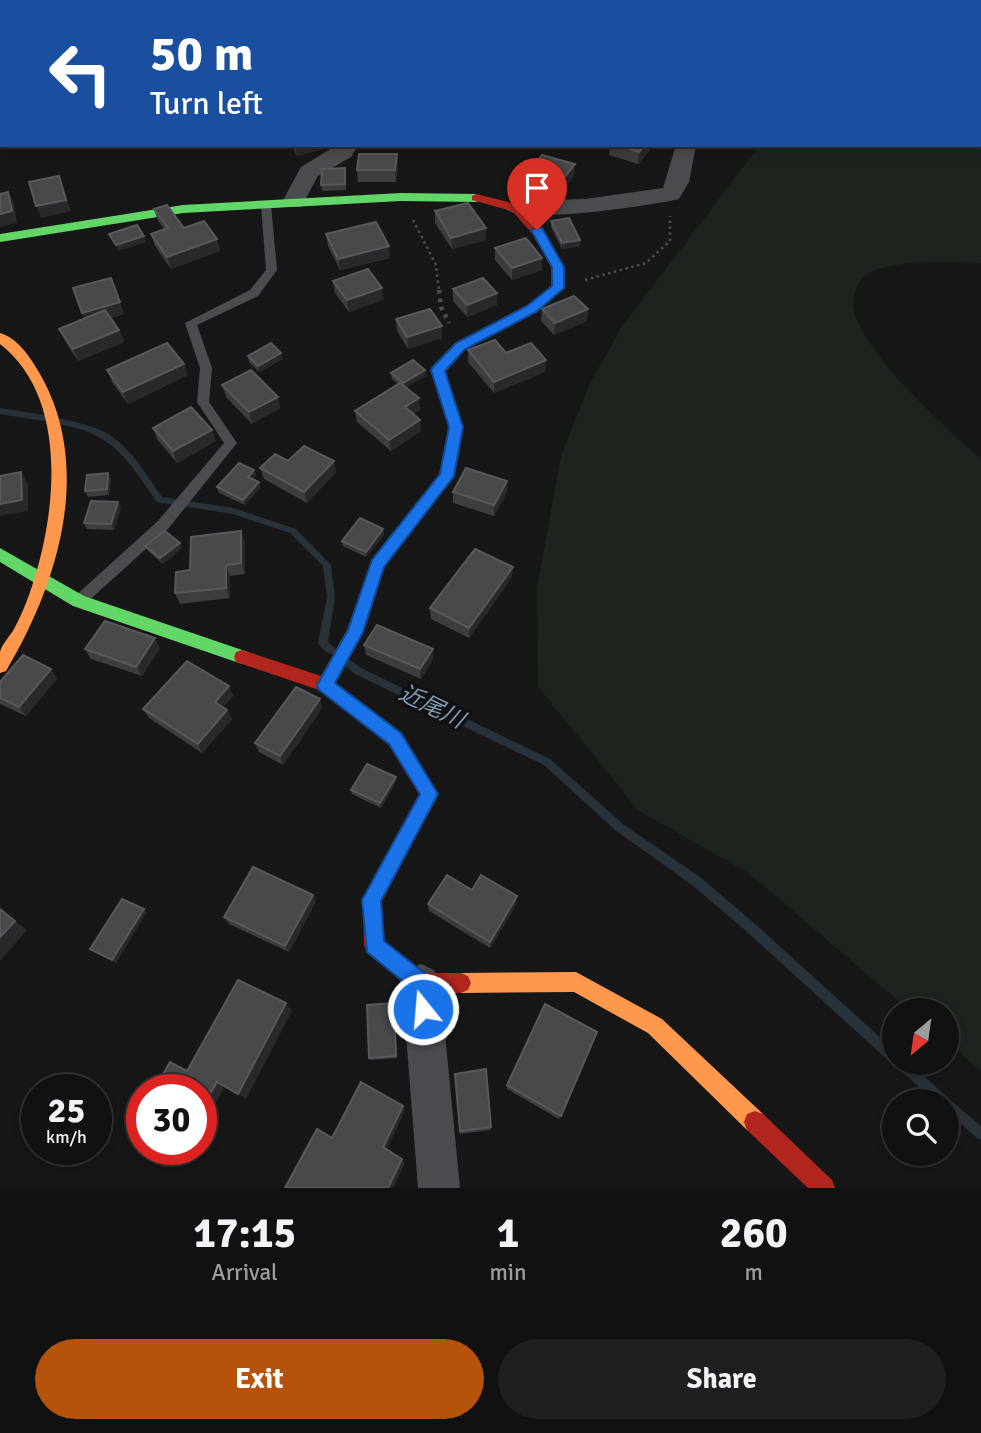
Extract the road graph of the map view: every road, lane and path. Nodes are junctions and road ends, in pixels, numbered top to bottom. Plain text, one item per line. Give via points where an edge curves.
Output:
1 (347, 147) edge
2 (686, 147) edge
3 (671, 194) junction
4 (401, 197) junction
5 (293, 202) junction
6 (266, 205) junction
7 (516, 208) junction
8 (0, 238) edge
9 (558, 288) junction
10 (0, 337) edge
11 (460, 346) junction
12 (0, 554) edge
13 (44, 581) junction
14 (79, 601) junction
15 (0, 666) edge
16 (325, 685) junction
17 (421, 983) junction
18 (439, 1188) edge
19 (824, 1188) edge

1 - 5 street via 309,172
2 - 3 street
3 - 7 street via 585,206
3 - 9 path via 670,242 646,263
4 - 5 street
4 - 7 street via 470,197
4 - 11 path via 436,265 441,307
5 - 6 street
6 - 8 street via 183,209
6 - 14 lane via 272,270 254,293 191,323 206,368 203,402 231,443 163,525
7 - 9 street via 537,230 558,267
9 - 11 street via 532,309
10 - 13 street via 24,358 48,401 59,491
11 - 16 street via 438,370 456,427 447,476 377,564 355,632
12 - 13 street
13 - 14 street
13 - 15 street via 21,637
14 - 16 street
16 - 17 street via 395,739 429,794 372,900 374,946
17 - 18 street
17 - 19 street via 576,982 655,1026

